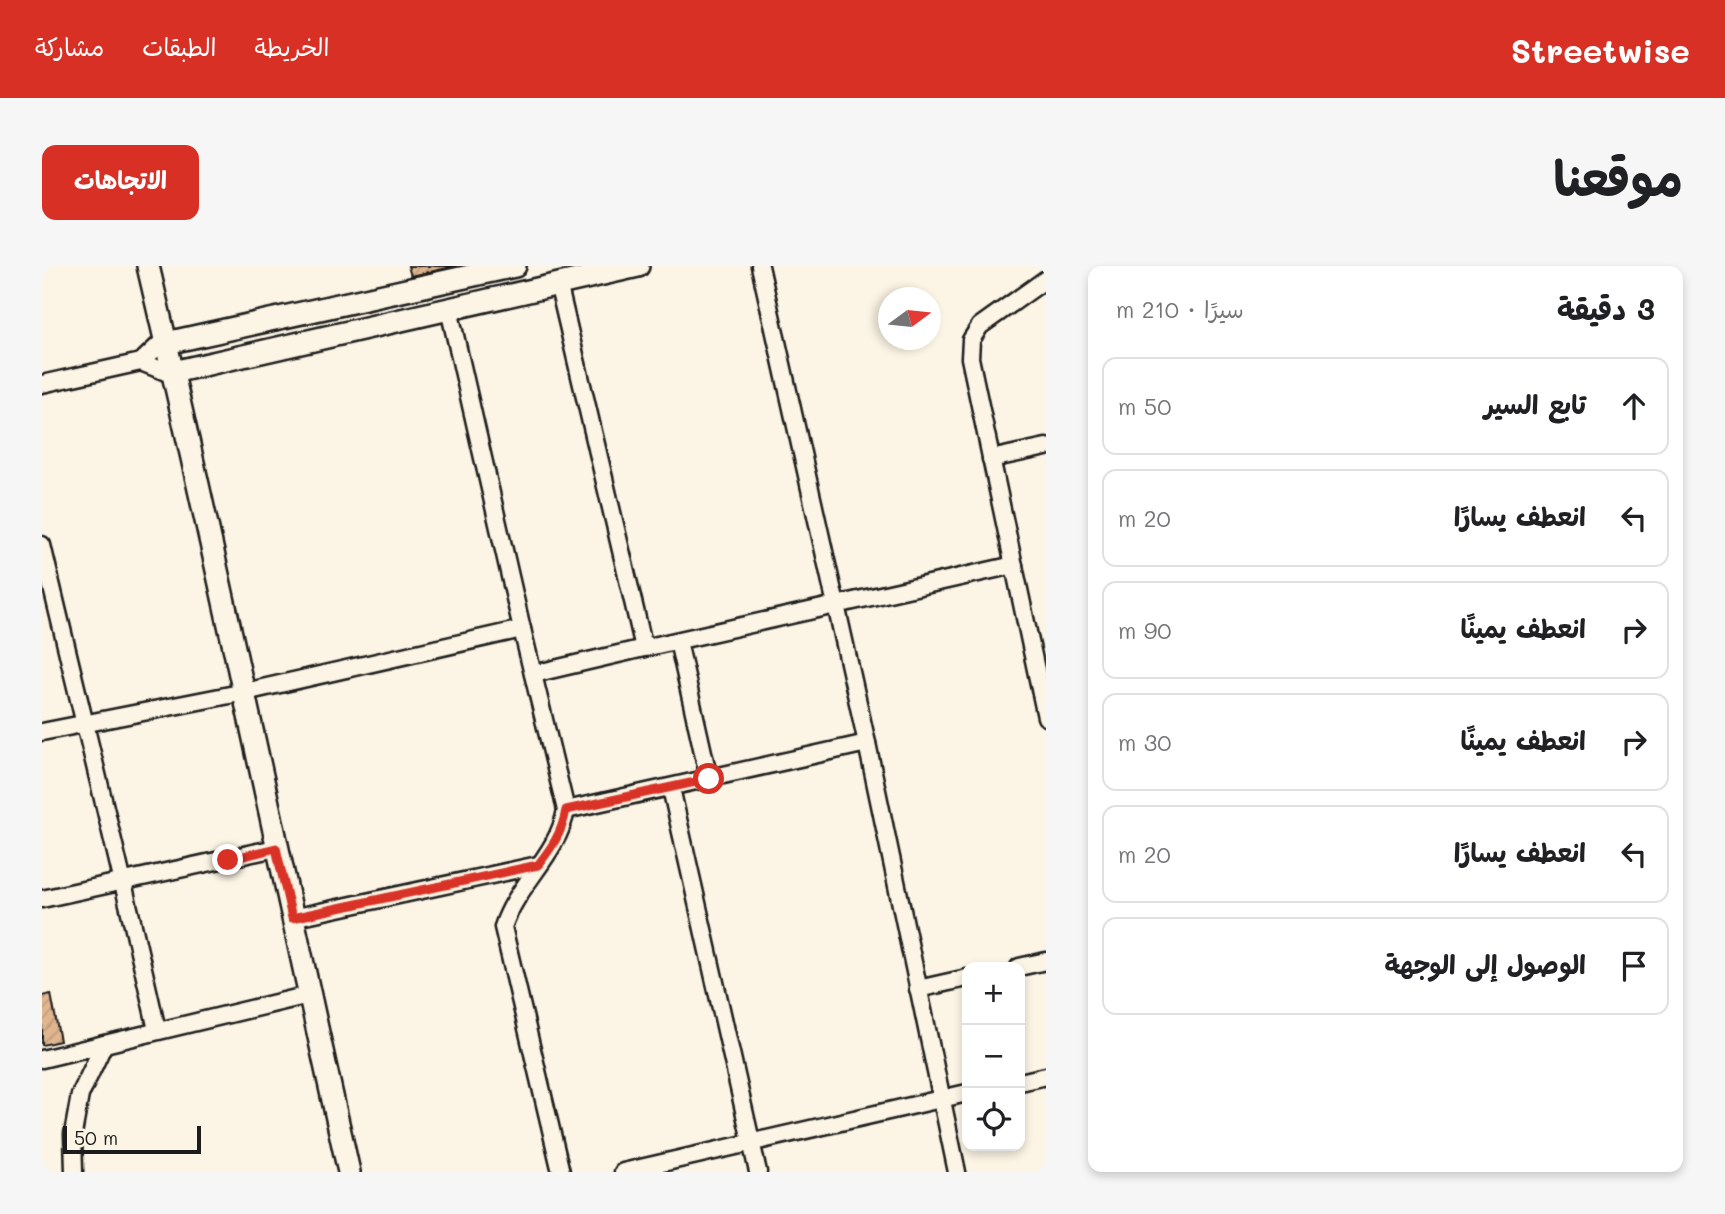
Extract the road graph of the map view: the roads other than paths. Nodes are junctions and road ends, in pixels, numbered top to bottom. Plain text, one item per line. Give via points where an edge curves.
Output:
1 (148, 266) edge
2 (515, 266) edge
3 (638, 266) edge
4 (760, 266) edge
5 (1046, 279) edge
6 (558, 284) junction
7 (449, 309) junction
8 (166, 343) junction
9 (141, 362) junction
10 (173, 372) junction
11 (42, 384) edge
12 (1046, 447) edge
13 (991, 459) junction
14 (42, 545) edge
15 (1014, 565) junction
16 (836, 606) junction
17 (522, 629) junction
18 (678, 641) junction
19 (644, 648) junction
20 (533, 674) junction
21 (245, 692) junction
22 (1044, 695) edge
23 (1046, 717) edge
24 (84, 725) junction
25 (42, 732) edge
26 (867, 743) junction
27 (709, 779) junction
28 (671, 788) junction
29 (566, 810) junction
30 (276, 848) junction
31 (538, 865) junction
32 (124, 881) junction
33 (42, 900) edge
34 (292, 918) junction
35 (1046, 961) edge
36 (1025, 966) edge
37 (962, 979) edge
38 (918, 989) junction
39 (309, 995) junction
40 (157, 1030) junction
41 (104, 1044) junction
42 (42, 1059) edge
43 (1046, 1076) edge
44 (1025, 1081) edge
45 (962, 1094) edge
46 (941, 1099) junction
47 (751, 1144) junction
48 (74, 1172) edge
49 (349, 1172) edge
50 (561, 1172) edge
51 (624, 1172) edge
52 (758, 1172) edge
53 (957, 1172) edge

1 - 8 street
2 - 8 street
3 - 6 street
4 - 16 street
5 - 13 street via 980,326 971,340 970,358
6 - 7 street
6 - 19 street
7 - 10 street
7 - 17 street
8 - 9 street
8 - 10 street
9 - 10 street
9 - 11 street
10 - 21 street
12 - 13 street
13 - 15 street
14 - 24 street
15 - 16 street
15 - 22 street
16 - 18 street
16 - 26 street
17 - 20 street
17 - 21 street
18 - 19 street
18 - 27 street
19 - 20 street
20 - 29 street
21 - 24 street
21 - 30 street
22 - 23 street
24 - 25 street
24 - 32 street
26 - 27 street
26 - 38 street
27 - 28 street
28 - 29 street
28 - 47 street
29 - 31 street via 564,827
30 - 32 street
30 - 34 street
31 - 34 street
31 - 50 street via 509,908 503,927
32 - 33 street
32 - 40 street
34 - 39 street
35 - 36 street
37 - 38 street
38 - 46 street
39 - 40 street
39 - 49 street
40 - 41 street
41 - 42 street
41 - 48 street via 80,1095 73,1134
43 - 44 street
45 - 46 street
46 - 47 street
46 - 53 street
47 - 51 street
47 - 52 street

